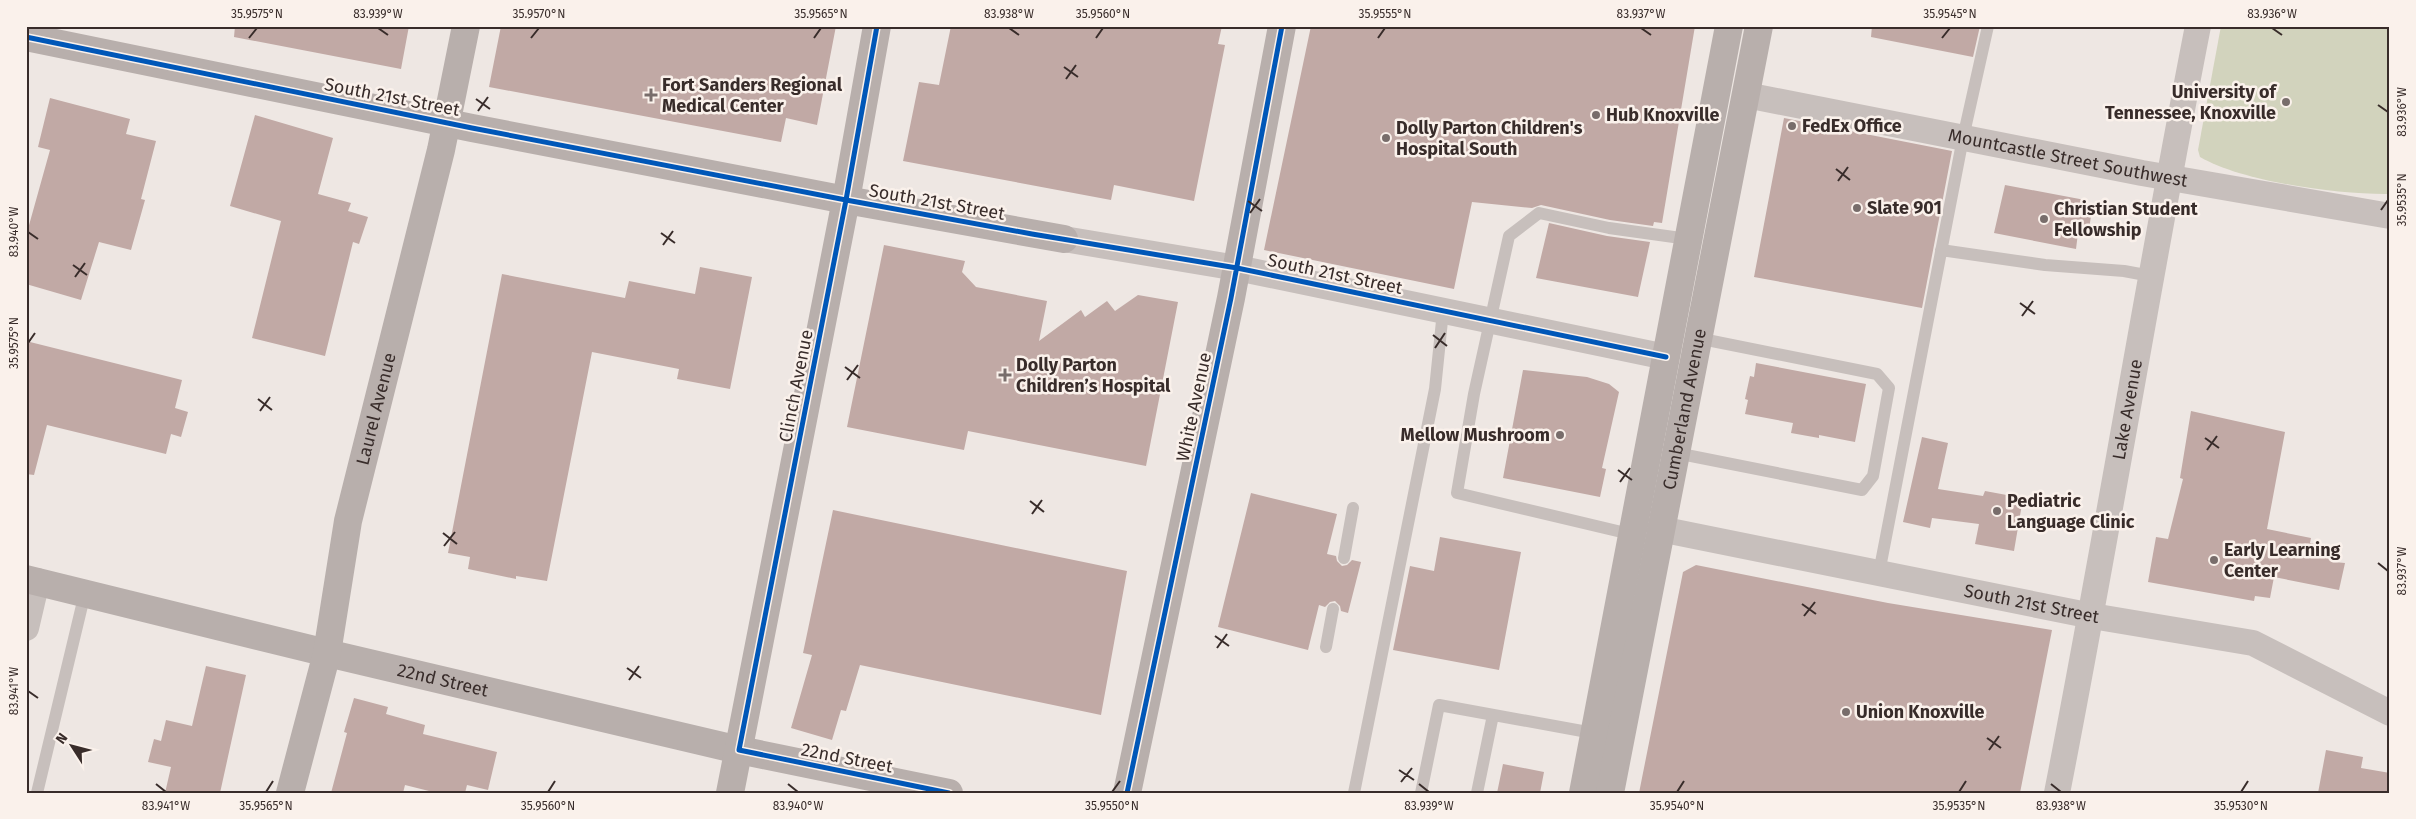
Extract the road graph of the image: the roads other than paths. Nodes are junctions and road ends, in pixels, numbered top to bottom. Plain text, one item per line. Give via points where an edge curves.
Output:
1 (466, 26) edge
2 (877, 26) edge
3 (1282, 26) edge
4 (1730, 26) edge
5 (1759, 26) edge
6 (1988, 26) edge
7 (2198, 26) edge
8 (26, 37) edge
9 (1746, 95) junction
10 (446, 122) junction
11 (1963, 138) junction
12 (2168, 178) junction
13 (846, 200) junction
14 (2390, 216) edge
15 (1064, 239) joint
16 (1688, 239) junction
17 (1941, 250) junction
18 (1237, 268) junction
19 (2151, 276) junction
20 (1442, 311) junction
21 (1490, 321) junction
22 (1695, 350) junction
23 (1666, 357) junction
24 (1676, 453) junction
25 (1353, 508) dead end
26 (1660, 529) junction
27 (1630, 534) junction
28 (1344, 558) dead end
29 (1879, 573) junction
30 (32, 580) edge
31 (85, 593) junction
32 (1333, 608) dead end
33 (2092, 616) junction
34 (26, 628) edge
35 (1326, 647) dead end
36 (327, 653) junction
37 (2390, 713) edge
38 (1493, 715) junction
39 (1593, 733) junction
40 (739, 750) junction
41 (37, 793) edge
42 (290, 793) edge
43 (730, 793) edge
44 (949, 793) edge
45 (1127, 793) edge
46 (1354, 793) edge
47 (1421, 793) edge
48 (1477, 793) edge
49 (1582, 793) edge
50 (1610, 793) edge
51 (2057, 793) edge

1 - 10 street, Laurel Avenue
2 - 13 street, Clinch Avenue
3 - 18 street, White Avenue
4 - 16 street, Cumberland Avenue
5 - 9 street, Cumberland Avenue
6 - 11 lane
7 - 12 street, Lake Avenue
8 - 10 street, South 21st Street
9 - 11 street, Mountcastle Street Southwest
9 - 22 street, Cumberland Avenue
10 - 13 street, South 21st Street
10 - 36 street, Laurel Avenue via 348,521
11 - 12 street, Mountcastle Street Southwest
11 - 17 lane
12 - 14 street, Mountcastle Street Southwest
12 - 19 street, Lake Avenue
13 - 15 street, South 21st Street
13 - 40 street, Clinch Avenue
15 - 18 street, South 21st Street
16 - 21 lane via 1609,228 1539,213 1509,236
16 - 23 street, Cumberland Avenue
17 - 19 lane
17 - 29 lane
18 - 20 street, South 21st Street
18 - 45 street, White Avenue
19 - 33 street, Lake Avenue
20 - 21 street, South 21st Street
20 - 46 lane via 1436,390
21 - 23 street, South 21st Street
21 - 27 lane via 1457,493
22 - 23 street
22 - 24 street, Cumberland Avenue
22 - 24 lane via 1877,374 1889,388 1873,476 1862,490
23 - 27 street, Cumberland Avenue
24 - 26 street, Cumberland Avenue
25 - 28 lane
26 - 29 street, South 21st Street
26 - 50 street, Cumberland Avenue
27 - 39 street, Cumberland Avenue
29 - 33 street, South 21st Street
30 - 31 street, 22nd Street
30 - 34 street
31 - 36 street, 22nd Street
31 - 41 lane
32 - 35 lane
33 - 37 street, South 21st Street via 2253,643
33 - 51 street, Lake Avenue
36 - 40 street, 22nd Street
36 - 42 street, Laurel Avenue
38 - 39 lane
38 - 47 lane via 1439,705
38 - 48 lane
39 - 49 street, Cumberland Avenue
40 - 43 street, Clinch Avenue
40 - 44 street, 22nd Street

